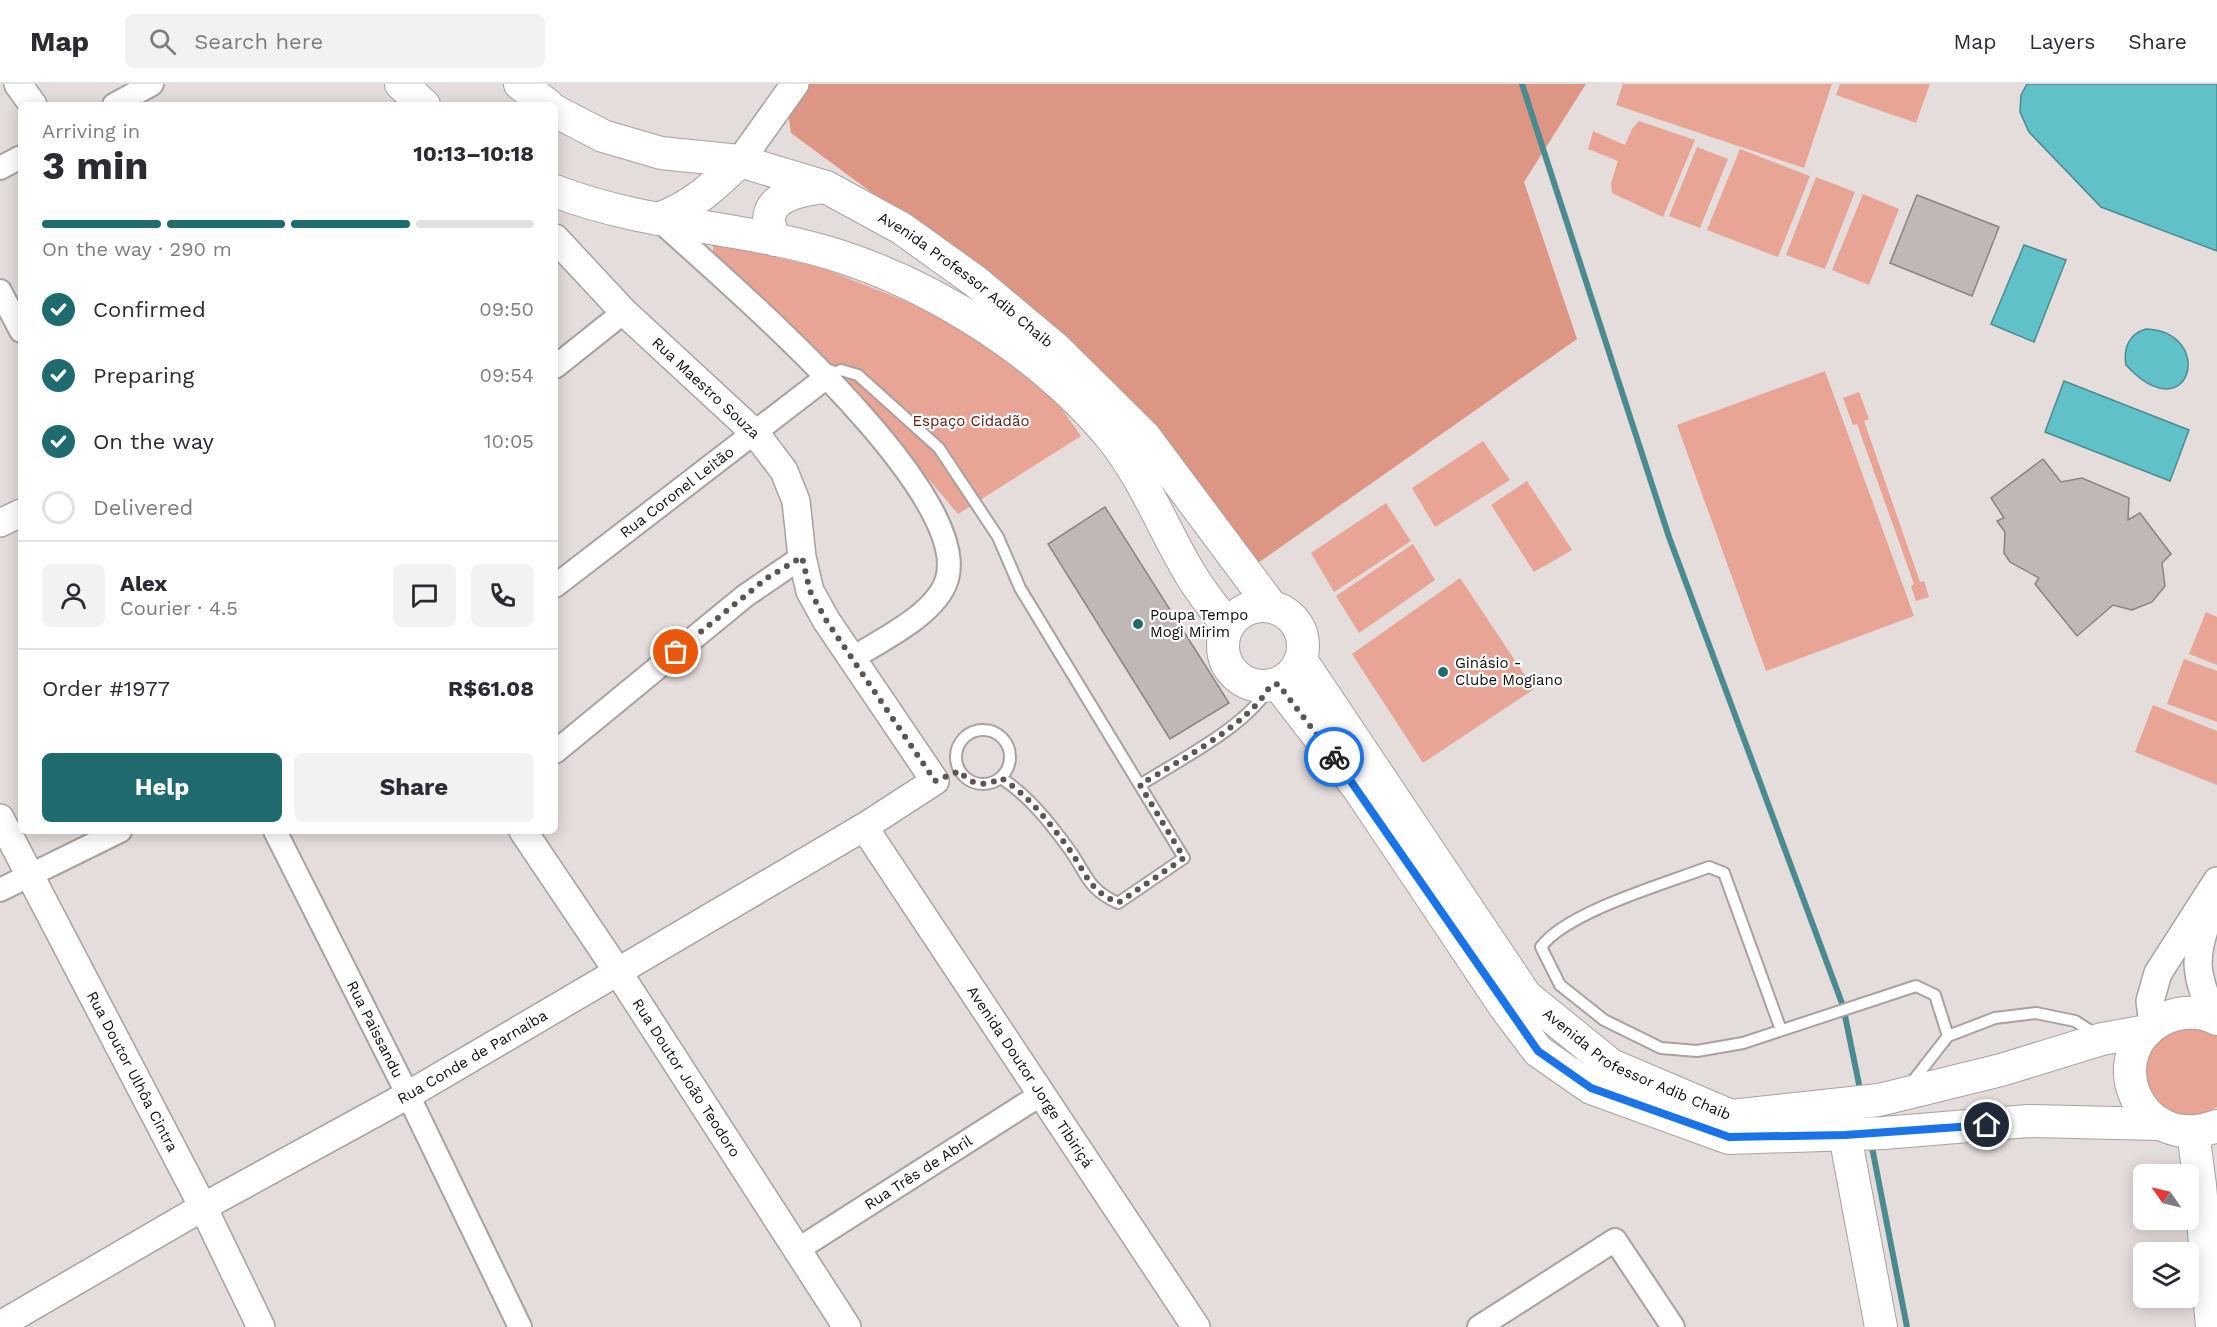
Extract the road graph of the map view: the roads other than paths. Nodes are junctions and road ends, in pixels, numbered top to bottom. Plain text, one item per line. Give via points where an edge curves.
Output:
1 (18, 84) edge
2 (152, 84) edge
3 (795, 84) edge
4 (31, 102) edge
5 (119, 102) edge
6 (558, 111) edge
7 (18, 159) edge
8 (740, 161) junction
9 (0, 168) edge
10 (826, 187) junction
11 (558, 192) edge
12 (658, 219) junction
13 (558, 240) edge
14 (775, 240) junction
15 (0, 291) edge
16 (624, 312) junction
17 (18, 325) edge
18 (558, 365) edge
19 (828, 376) junction
20 (756, 434) junction
21 (18, 514) edge
22 (0, 523) edge
23 (802, 557) junction
24 (558, 584) edge
25 (1271, 606) junction
26 (1228, 626) junction
27 (851, 659) junction
28 (1301, 660) junction
29 (1274, 685) junction
30 (558, 750) edge
31 (947, 776) junction
32 (1001, 778) junction
33 (1140, 785) junction
34 (0, 818) edge
35 (864, 827) junction
36 (114, 834) edge
37 (277, 834) edge
38 (525, 834) edge
39 (30, 876) junction
40 (2217, 880) edge
41 (0, 890) edge
42 (2217, 894) edge
43 (618, 972) junction
44 (2215, 1018) edge
45 (2150, 1029) junction
46 (1781, 1030) junction
47 (1948, 1036) junction
48 (2102, 1039) junction
49 (408, 1095) junction
50 (1040, 1095) junction
51 (1891, 1097) junction
52 (2158, 1124) junction
53 (2205, 1129) edge
54 (1865, 1134) junction
55 (2209, 1183) edge
56 (203, 1207) junction
57 (797, 1250) junction
58 (2, 1323) edge
59 (261, 1327) edge
60 (520, 1327) edge
61 (847, 1327) edge
62 (1196, 1327) edge
63 (1479, 1327) edge
64 (1673, 1327) edge
65 (1881, 1327) edge
66 (2212, 1327) edge

1 - 4 street
2 - 5 street
3 - 8 street
6 - 8 main road, Avenida Professor Adib Chaib via 603,136 661,153
7 - 9 street
8 - 10 main road, Avenida Professor Adib Chaib
8 - 12 main road via 706,194 682,210
10 - 14 main road via 788,194 778,200 769,220
10 - 25 main road, Avenida Professor Adib Chaib via 910,235 975,280 1055,348 1145,436
11 - 12 main road, Avenida Professor Adib Chaib
12 - 14 main road, Avenida Professor Adib Chaib
12 - 19 street
13 - 16 street, Rua Maestro Souza
14 - 26 main road, Avenida Professor Adib Chaib via 842,257 915,286 996,334 1062,388 1117,446 1147,491 1188,572
15 - 17 street
16 - 18 street
16 - 20 street, Rua Maestro Souza
19 - 20 street, Rua Coronel Leitão
19 - 27 street via 908,473 942,530 948,552 948,577 940,595 924,612
19 - 33 lane via 842,370 858,375 939,448 998,537 1020,588
20 - 23 street, Rua Maestro Souza via 784,471 796,501
20 - 24 street, Rua Coronel Leitão
21 - 22 street
23 - 27 street, Rua Maestro Souza via 810,591
23 - 30 street via 745,596
25 - 26 main road via 1246,609
25 - 28 main road via 1295,620 1304,646
26 - 29 main road via 1222,640 1229,670 1241,681 1255,686
27 - 31 street, Rua Maestro Souza
28 - 29 main road via 1296,670
28 - 51 main road, Avenida Professor Adib Chaib via 1526,996 1611,1065 1731,1116
29 - 33 lane via 1245,717
29 - 54 main road, Avenida Professor Adib Chaib via 1359,789 1504,1007 1538,1051 1591,1088 1729,1137
31 - 32 lane via 985,785
31 - 32 lane via 962,740 986,730 1002,738 1010,753 1007,771
31 - 35 street, Rua Conde de Parnaíba
32 - 33 lane via 1019,789 1068,848 1098,894 1118,903 1184,858
34 - 39 street, Rua Doutor Ulhôa Cintra
35 - 43 street, Rua Conde de Parnaíba
35 - 50 street, Avenida Doutor Jorge Tibiriçá
36 - 39 street
37 - 49 street, Rua Paissandu
38 - 43 street, Rua Doutor João Teodoro
39 - 41 street
39 - 56 street, Rua Doutor Ulhôa Cintra
40 - 45 street via 2158,973 2150,1001
42 - 44 street via 2197,945 2200,987
43 - 49 street, Rua Conde de Parnaíba
43 - 57 street, Rua Doutor João Teodoro
44 - 45 main road, Avenida Professor Adib Chaib via 2194,1012 2175,1014
45 - 48 main road, Avenida Professor Adib Chaib
45 - 52 main road via 2133,1053 2130,1073 2133,1093
46 - 46 lane via 1749,936 1724,873 1718,869 1710,867 1586,914 1548,938 1541,947 1560,985 1604,1020 1662,1048 1697,1051 1743,1043
46 - 47 lane via 1916,986 1935,995
47 - 48 lane via 1995,1018 2036,1013 2075,1021
47 - 51 lane
48 - 51 main road, Avenida Professor Adib Chaib via 2001,1070
49 - 56 street, Rua Conde de Parnaíba
49 - 60 street, Rua Paissandu
50 - 57 street, Rua Três de Abril
50 - 62 street, Avenida Doutor Jorge Tibiriçá
52 - 53 main road, Avenida Professor Adib Chaib via 2177,1131
52 - 54 main road, Avenida Professor Adib Chaib via 2028,1121
53 - 55 main road
54 - 65 main road
55 - 66 main road
56 - 58 street, Rua Conde de Parnaíba
56 - 59 street, Rua Doutor Ulhôa Cintra
57 - 61 street, Rua Doutor João Teodoro
63 - 64 street via 1615,1240

